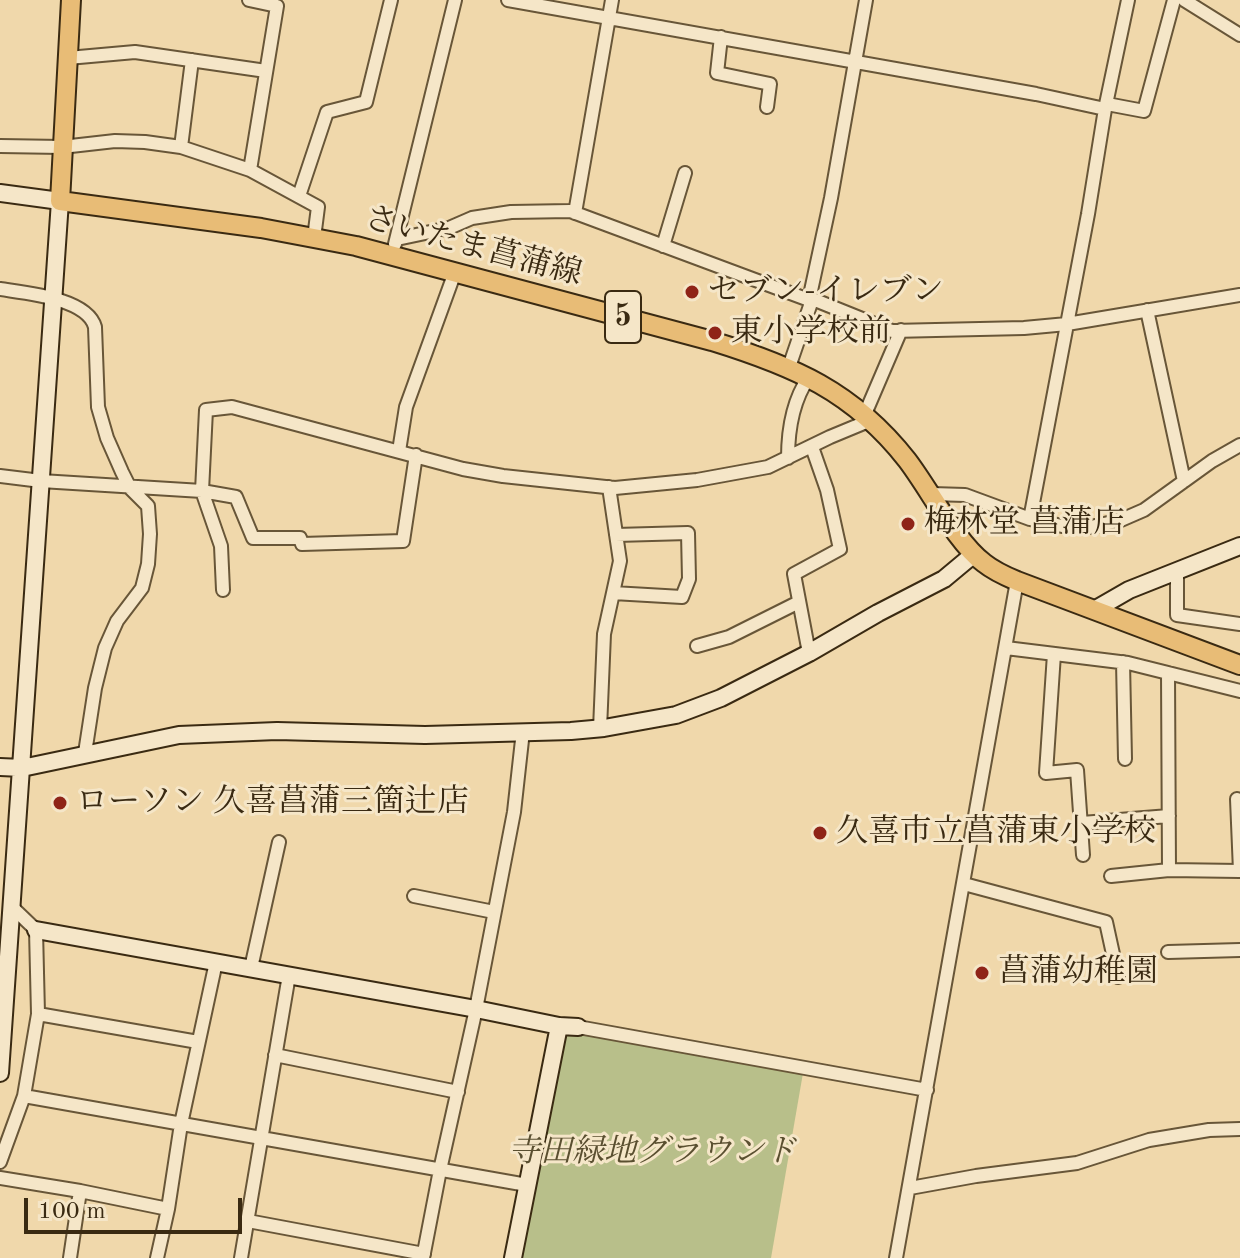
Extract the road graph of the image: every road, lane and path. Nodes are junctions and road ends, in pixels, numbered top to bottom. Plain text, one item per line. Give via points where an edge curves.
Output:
1 (71, 0) edge
2 (249, 0) edge
3 (391, 0) edge
4 (455, 0) edge
5 (508, 0) edge
6 (612, 0) edge
7 (866, 0) edge
8 (1128, 0) edge
9 (1174, 0) edge
10 (1184, 0) edge
11 (609, 17) junction
12 (1240, 35) edge
13 (721, 37) junction
14 (68, 58) junction
15 (192, 60) junction
16 (854, 62) junction
17 (266, 71) junction
18 (1106, 106) junction
19 (767, 107) dead end
20 (0, 146) edge
21 (62, 147) junction
22 (181, 147) junction
23 (250, 170) junction
24 (685, 173) dead end
25 (0, 193) edge
26 (299, 196) junction
27 (60, 201) junction
28 (575, 213) junction
29 (314, 238) junction
30 (663, 246) junction
31 (394, 247) junction
32 (455, 272) junction
33 (0, 289) edge
34 (1240, 295) edge
35 (53, 298) junction
36 (811, 300) junction
37 (1147, 310) junction
38 (1067, 324) junction
39 (901, 330) junction
40 (789, 367) junction
41 (809, 377) junction
42 (868, 417) junction
43 (1240, 445) edge
44 (812, 447) junction
45 (399, 451) junction
46 (416, 455) junction
47 (788, 458) junction
48 (0, 476) edge
49 (41, 481) junction
50 (1184, 481) junction
51 (609, 487) junction
52 (130, 488) junction
53 (202, 491) junction
54 (932, 494) junction
55 (1030, 519) junction
56 (616, 535) junction
57 (1240, 546) edge
58 (974, 554) junction
59 (1177, 571) junction
60 (1017, 581) junction
61 (223, 590) dead end
62 (613, 593) junction
63 (799, 602) junction
64 (1096, 609) junction
65 (1240, 624) edge
66 (697, 646) dead end
67 (1006, 648) junction
68 (809, 653) junction
69 (1054, 654) junction
70 (1123, 662) junction
71 (1240, 665) edge
72 (1168, 673) junction
73 (1240, 691) edge
74 (600, 729) junction
75 (523, 731) junction
76 (85, 753) junction
77 (1125, 759) dead end
78 (0, 767) edge
79 (22, 768) junction
80 (1237, 799) dead end
81 (1169, 816) junction
82 (1082, 823) junction
83 (279, 842) dead end
84 (1083, 855) dead end
85 (1169, 870) junction
86 (1240, 872) edge
87 (1111, 876) dead end
88 (964, 884) junction
89 (414, 896) dead end
90 (12, 907) junction
91 (494, 912) junction
92 (36, 930) junction
93 (1240, 950) edge
94 (1168, 952) dead end
95 (216, 962) junction
96 (251, 968) junction
97 (289, 975) junction
98 (1118, 977) dead end
99 (476, 1009) junction
100 (38, 1014) junction
101 (559, 1026) junction
102 (578, 1027) joint
103 (198, 1042) junction
104 (275, 1055) junction
105 (0, 1056) edge
106 (0, 1073) edge
107 (927, 1090) junction
108 (458, 1092) junction
109 (24, 1096) junction
110 (181, 1124) junction
111 (1240, 1129) edge
112 (260, 1138) junction
113 (0, 1162) edge
114 (440, 1170) junction
115 (0, 1178) edge
116 (527, 1185) junction
117 (910, 1188) junction
118 (80, 1191) junction
119 (168, 1209) junction
120 (248, 1221) junction
121 (423, 1256) edge
122 (70, 1258) edge
123 (157, 1258) edge
124 (241, 1258) edge
125 (513, 1258) edge
126 (896, 1258) edge

1 - 14 main road
2 - 17 street via 277,6
3 - 26 street via 366,102 327,112
4 - 31 street
5 - 11 street
6 - 11 street
7 - 16 street
8 - 18 street
9 - 18 street via 1144,111
10 - 12 street
11 - 13 street
11 - 28 street
13 - 16 street
13 - 19 street via 717,73 770,84
14 - 15 street via 135,52
14 - 21 main road
15 - 17 street
15 - 22 street
16 - 18 street
16 - 36 street
17 - 23 street
18 - 38 street
20 - 21 street
21 - 22 street via 115,141
21 - 27 main road
22 - 23 street
23 - 26 street
24 - 30 street
25 - 27 street
26 - 29 street via 318,207
27 - 29 main road, さいたま菖蒲線 / 5
27 - 35 street
28 - 30 street
28 - 31 street via 511,212 472,218
29 - 31 main road, さいたま菖蒲線 / 5
30 - 36 street
31 - 32 main road, さいたま菖蒲線 / 5
32 - 40 main road, さいたま菖蒲線 / 5
32 - 45 street via 406,407
33 - 35 street
34 - 37 street
35 - 49 street
35 - 52 street via 93,319 98,407
36 - 39 street
36 - 40 street
37 - 38 street
37 - 50 street
38 - 39 street
38 - 55 street
39 - 42 street
40 - 41 main road, さいたま菖蒲線 / 5
41 - 42 main road, さいたま菖蒲線 / 5
41 - 47 street via 793,415
42 - 44 street
42 - 54 main road, さいたま菖蒲線 / 5
43 - 50 street
44 - 47 street
44 - 63 street via 840,549 794,574
45 - 46 street
45 - 53 street via 232,407 206,410
46 - 51 street via 503,476
46 - 53 street via 403,541 302,544 300,538 253,538 236,497
47 - 51 street via 768,467 697,480
48 - 49 street
49 - 52 street
49 - 79 street
50 - 55 street via 1121,520 1091,527
51 - 56 street
52 - 53 street
52 - 76 street via 148,506 148,564 142,588 105,648
53 - 61 street via 221,546
54 - 55 street via 965,495
54 - 58 main road, さいたま菖蒲線 / 5
56 - 62 street via 620,561
56 - 62 street via 688,533 689,579 682,597
57 - 59 street
58 - 60 main road, さいたま菖蒲線 / 5
58 - 68 street via 944,579
59 - 64 street
59 - 65 street via 1177,615
60 - 64 main road, さいたま菖蒲線 / 5
60 - 67 street
62 - 74 street via 604,634
63 - 66 street via 729,637
63 - 68 street
64 - 71 main road, さいたま菖蒲線 / 5
67 - 69 street
67 - 88 street
68 - 74 street via 676,715
69 - 70 street
69 - 82 street via 1046,773 1077,770
70 - 72 street
70 - 77 street
72 - 73 street
72 - 81 street
74 - 75 street
75 - 76 street via 179,735
75 - 91 street
76 - 79 street
78 - 79 street
79 - 90 street
80 - 86 street
81 - 82 street
81 - 85 street
82 - 84 street
83 - 96 street
85 - 86 street
85 - 87 street
88 - 98 street via 1106,922
88 - 107 street
89 - 91 street
90 - 92 street
90 - 105 street
91 - 99 street
92 - 95 street
92 - 100 street
93 - 94 street
95 - 96 street
95 - 103 street
96 - 97 street
97 - 99 street
97 - 104 street
99 - 101 street
99 - 108 street
100 - 103 street
100 - 109 street
101 - 102 street
101 - 116 street
102 - 107 street
103 - 110 street
104 - 108 street
104 - 112 street
105 - 106 street
107 - 117 street
108 - 114 street
109 - 110 street
109 - 113 street
110 - 112 street
110 - 119 street
111 - 117 street via 1149,1140 1077,1163
112 - 114 street
112 - 120 street
114 - 116 street
114 - 121 street
115 - 118 street
116 - 125 street
117 - 126 street
118 - 119 street
118 - 122 street
119 - 123 street
120 - 121 street
120 - 124 street

